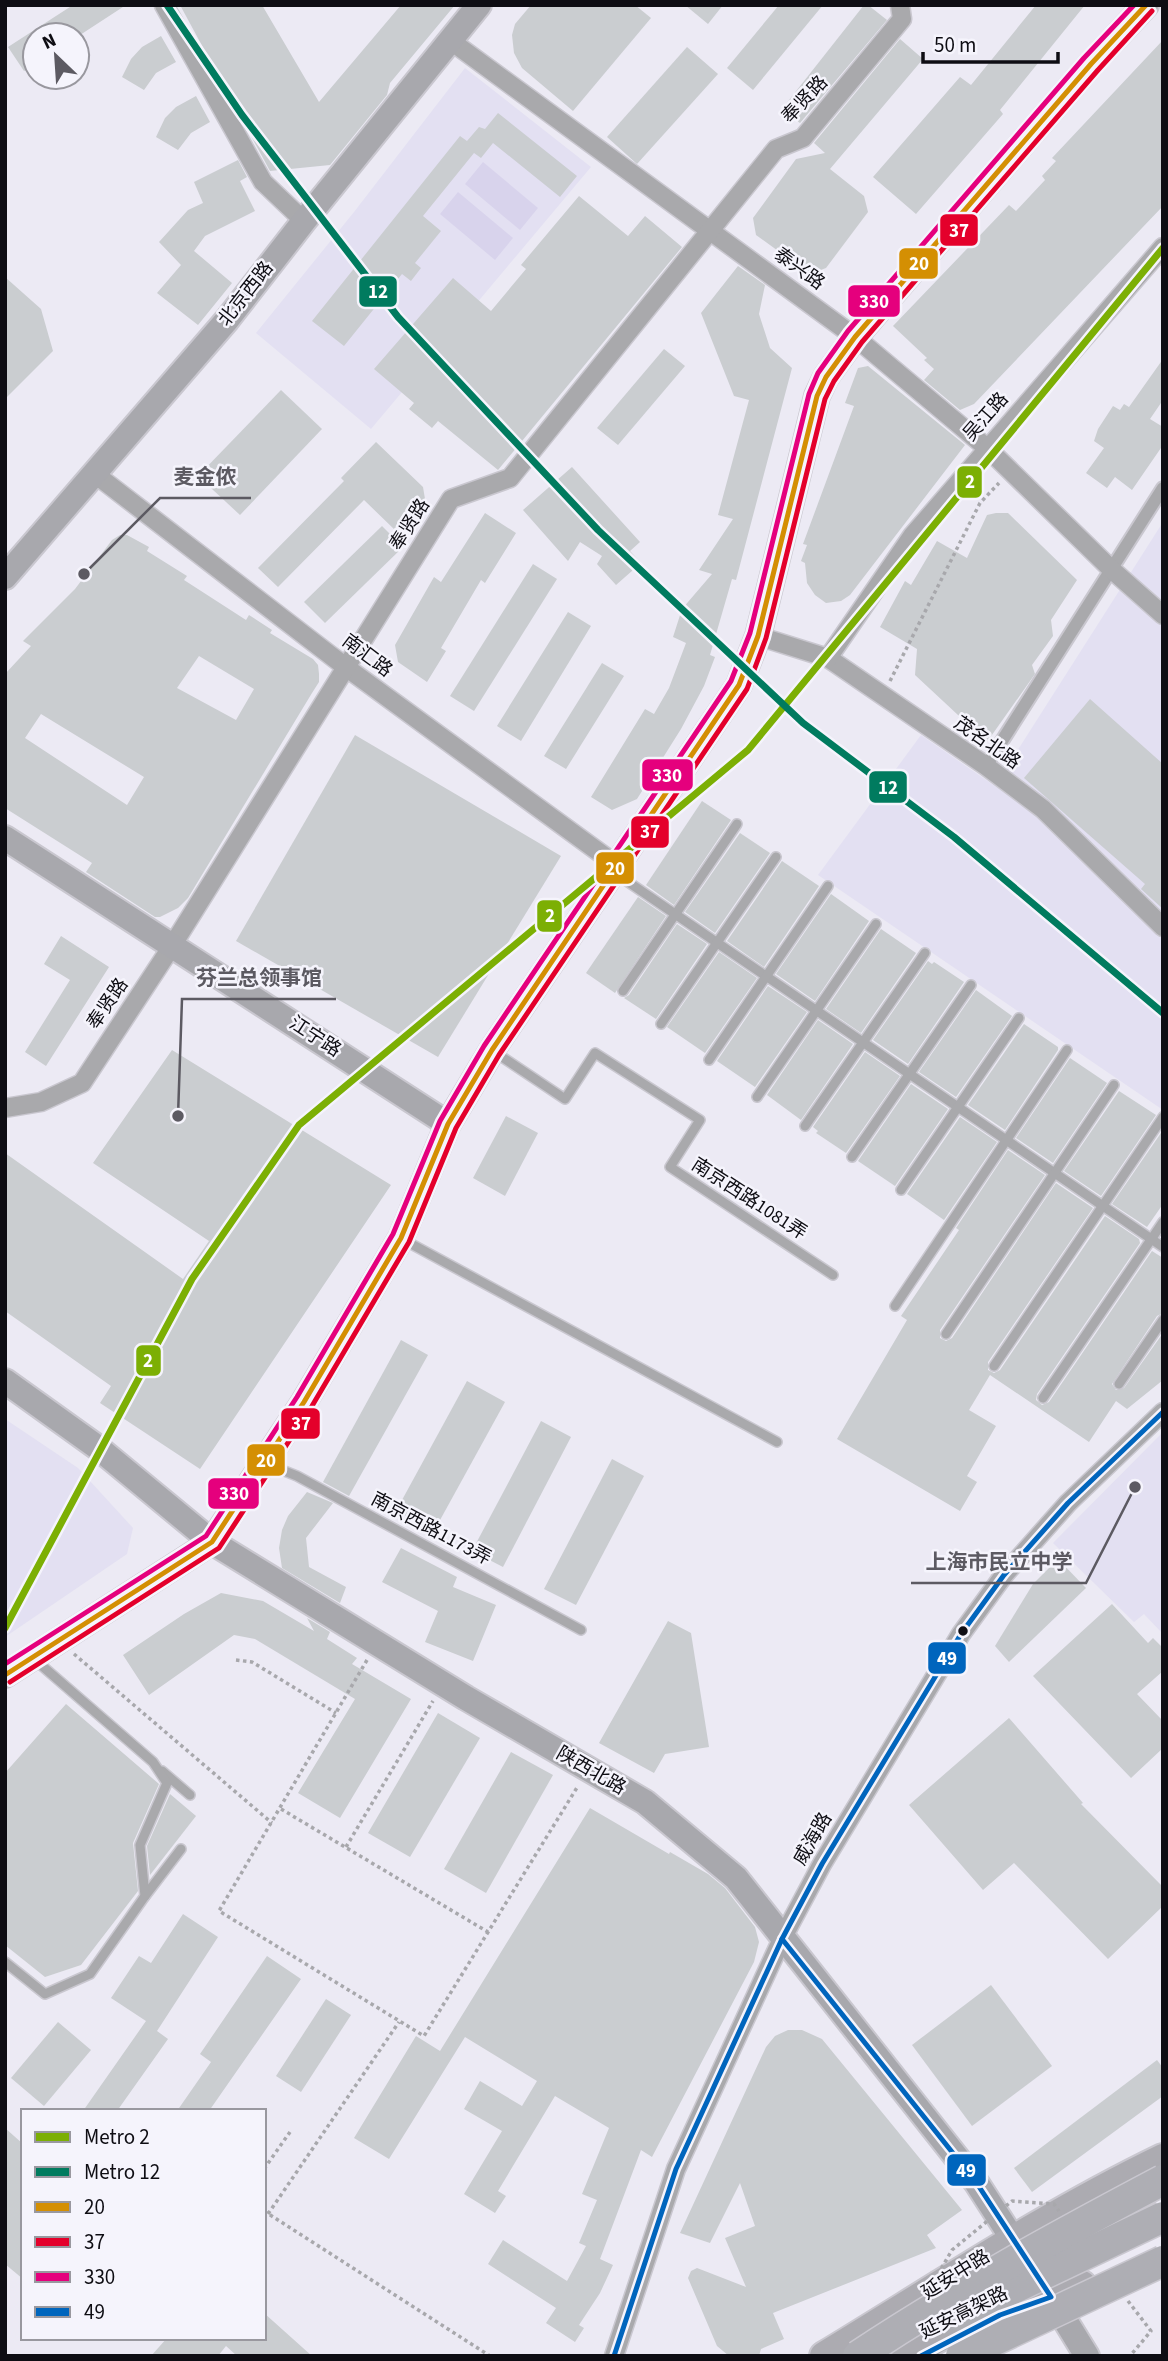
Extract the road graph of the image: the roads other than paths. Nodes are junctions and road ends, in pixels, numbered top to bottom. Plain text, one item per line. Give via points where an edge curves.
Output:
1 (164, 5) edge
2 (479, 5) edge
3 (900, 5) edge
4 (1146, 5) edge
5 (451, 41) junction
6 (303, 221) junction
7 (712, 231) junction
8 (1163, 247) edge
9 (855, 337) junction
10 (987, 448) junction
11 (95, 474) junction
12 (1163, 488) edge
13 (1111, 569) junction
14 (5, 577) edge
15 (1163, 615) edge
16 (758, 636) junction
17 (828, 658) junction
18 (346, 668) junction
19 (986, 766) junction
20 (737, 824) dead end
21 (5, 838) edge
22 (776, 857) dead end
23 (615, 869) junction
24 (828, 886) dead end
25 (676, 915) junction
26 (876, 924) dead end
27 (1163, 927) edge
28 (717, 943) junction
29 (172, 946) junction
30 (925, 953) dead end
31 (766, 977) junction
32 (971, 985) dead end
33 (623, 991) dead end
34 (816, 1011) junction
35 (1019, 1018) dead end
36 (661, 1024) dead end
37 (863, 1042) junction
38 (492, 1050) junction
39 (1068, 1050) dead end
40 (709, 1059) dead end
41 (909, 1074) junction
42 (1114, 1085) dead end
43 (757, 1097) dead end
44 (958, 1107) junction
45 (5, 1108) edge
46 (1163, 1117) edge
47 (448, 1124) junction
48 (805, 1126) dead end
49 (1006, 1140) junction
50 (852, 1157) dead end
51 (1054, 1173) junction
52 (901, 1189) dead end
53 (1103, 1206) junction
54 (1163, 1222) edge
55 (401, 1238) junction
56 (1151, 1239) junction
57 (1163, 1247) edge
58 (833, 1275) dead end
59 (895, 1306) dead end
60 (1163, 1321) edge
61 (946, 1334) dead end
62 (994, 1366) dead end
63 (5, 1381) edge
64 (1119, 1384) dead end
65 (1043, 1398) dead end
66 (1163, 1412) edge
67 (777, 1442) dead end
68 (263, 1462) junction
69 (212, 1542) junction
70 (581, 1630) dead end
71 (32, 1657) junction
72 (5, 1675) edge
73 (153, 1762) junction
74 (190, 1795) dead end
75 (181, 1849) dead end
76 (145, 1896) junction
77 (782, 1939) junction
78 (5, 1962) edge
79 (1163, 2158) edge
80 (1163, 2180) edge
81 (1163, 2208) edge
82 (1163, 2217) edge
83 (1013, 2239) junction
84 (1163, 2247) edge
85 (1163, 2262) edge
86 (1034, 2270) junction
87 (1163, 2277) edge
88 (1064, 2308) junction
89 (614, 2356) edge
90 (824, 2356) edge
91 (858, 2356) edge
92 (879, 2356) edge
93 (906, 2356) edge
94 (921, 2356) edge
95 (961, 2356) edge
96 (983, 2356) edge
97 (1087, 2356) edge

1 - 6 street via 264,182
2 - 5 main road, 北京西路
3 - 7 street, 奉贤路 via 902,19 894,29 803,138 776,149
4 - 9 main road
5 - 6 main road, 北京西路
5 - 7 street, 泰兴路
6 - 11 main road, 北京西路 via 227,320
7 - 9 street, 泰兴路
7 - 18 street, 奉贤路 via 510,478 451,499
8 - 10 street, 吴江路
9 - 10 street, 泰兴路
9 - 16 main road via 817,396
10 - 13 street, 泰兴路
10 - 17 street, 吴江路 via 912,536
11 - 14 main road, 北京西路
11 - 18 street, 南汇路
12 - 13 street
13 - 15 street, 泰兴路
13 - 19 street
16 - 17 street, 茂名北路
16 - 23 main road via 739,685
17 - 19 street, 茂名北路
18 - 23 street, 南汇路
18 - 29 street, 奉贤路
19 - 27 street, 茂名北路 via 1043,809
20 - 25 lane
21 - 29 main road, 江宁路
22 - 28 lane
23 - 25 lane
23 - 38 main road
24 - 31 lane
25 - 28 lane
25 - 33 lane
26 - 34 lane
28 - 31 lane
28 - 36 lane
29 - 45 street, 奉贤路 via 82,1083 41,1102
29 - 47 main road, 江宁路
30 - 37 lane
31 - 34 lane
31 - 40 lane
32 - 41 lane
34 - 37 lane
34 - 43 lane
35 - 44 lane
37 - 41 lane
37 - 48 lane
38 - 47 main road
38 - 58 lane, 南京西路1081弄 via 565,1099 596,1053 700,1120 670,1167
39 - 49 lane
41 - 44 lane
41 - 50 lane
42 - 51 lane
44 - 49 lane
44 - 52 lane
46 - 53 lane
47 - 55 main road
49 - 51 lane
49 - 59 lane
51 - 53 lane
51 - 61 lane
53 - 56 lane
53 - 62 lane
54 - 56 lane
55 - 67 lane
55 - 68 main road
56 - 57 lane
56 - 65 lane
60 - 64 lane
63 - 69 main road, 陕西北路 via 97,1447
66 - 77 street, 威海路 via 1068,1503 968,1624 822,1864
68 - 69 main road
68 - 70 lane, 南京西路1173弄 via 297,1476
69 - 71 main road
69 - 77 main road, 陕西北路 via 645,1802 736,1878
71 - 72 main road
71 - 73 lane
73 - 74 lane
73 - 76 lane via 166,1783 140,1845
75 - 76 lane
76 - 78 lane via 90,1974 45,1994
77 - 83 main road, 陕西北路 via 976,2182
77 - 89 street, 威海路 via 676,2169
79 - 83 main road, 延安中路
80 - 91 highway, bridge via 1061,2234
81 - 86 main road
82 - 92 highway, 延安高架路, bridge
83 - 86 main road, 陕西北路
83 - 90 main road, 延安中路
84 - 88 main road
85 - 88 highway, 延安高架路, bridge
86 - 88 main road, 陕西北路
86 - 93 main road via 991,2309
87 - 88 main road
88 - 94 main road via 1000,2315
88 - 95 highway, 延安高架路, bridge
88 - 96 main road
88 - 97 main road, 陕西北路

